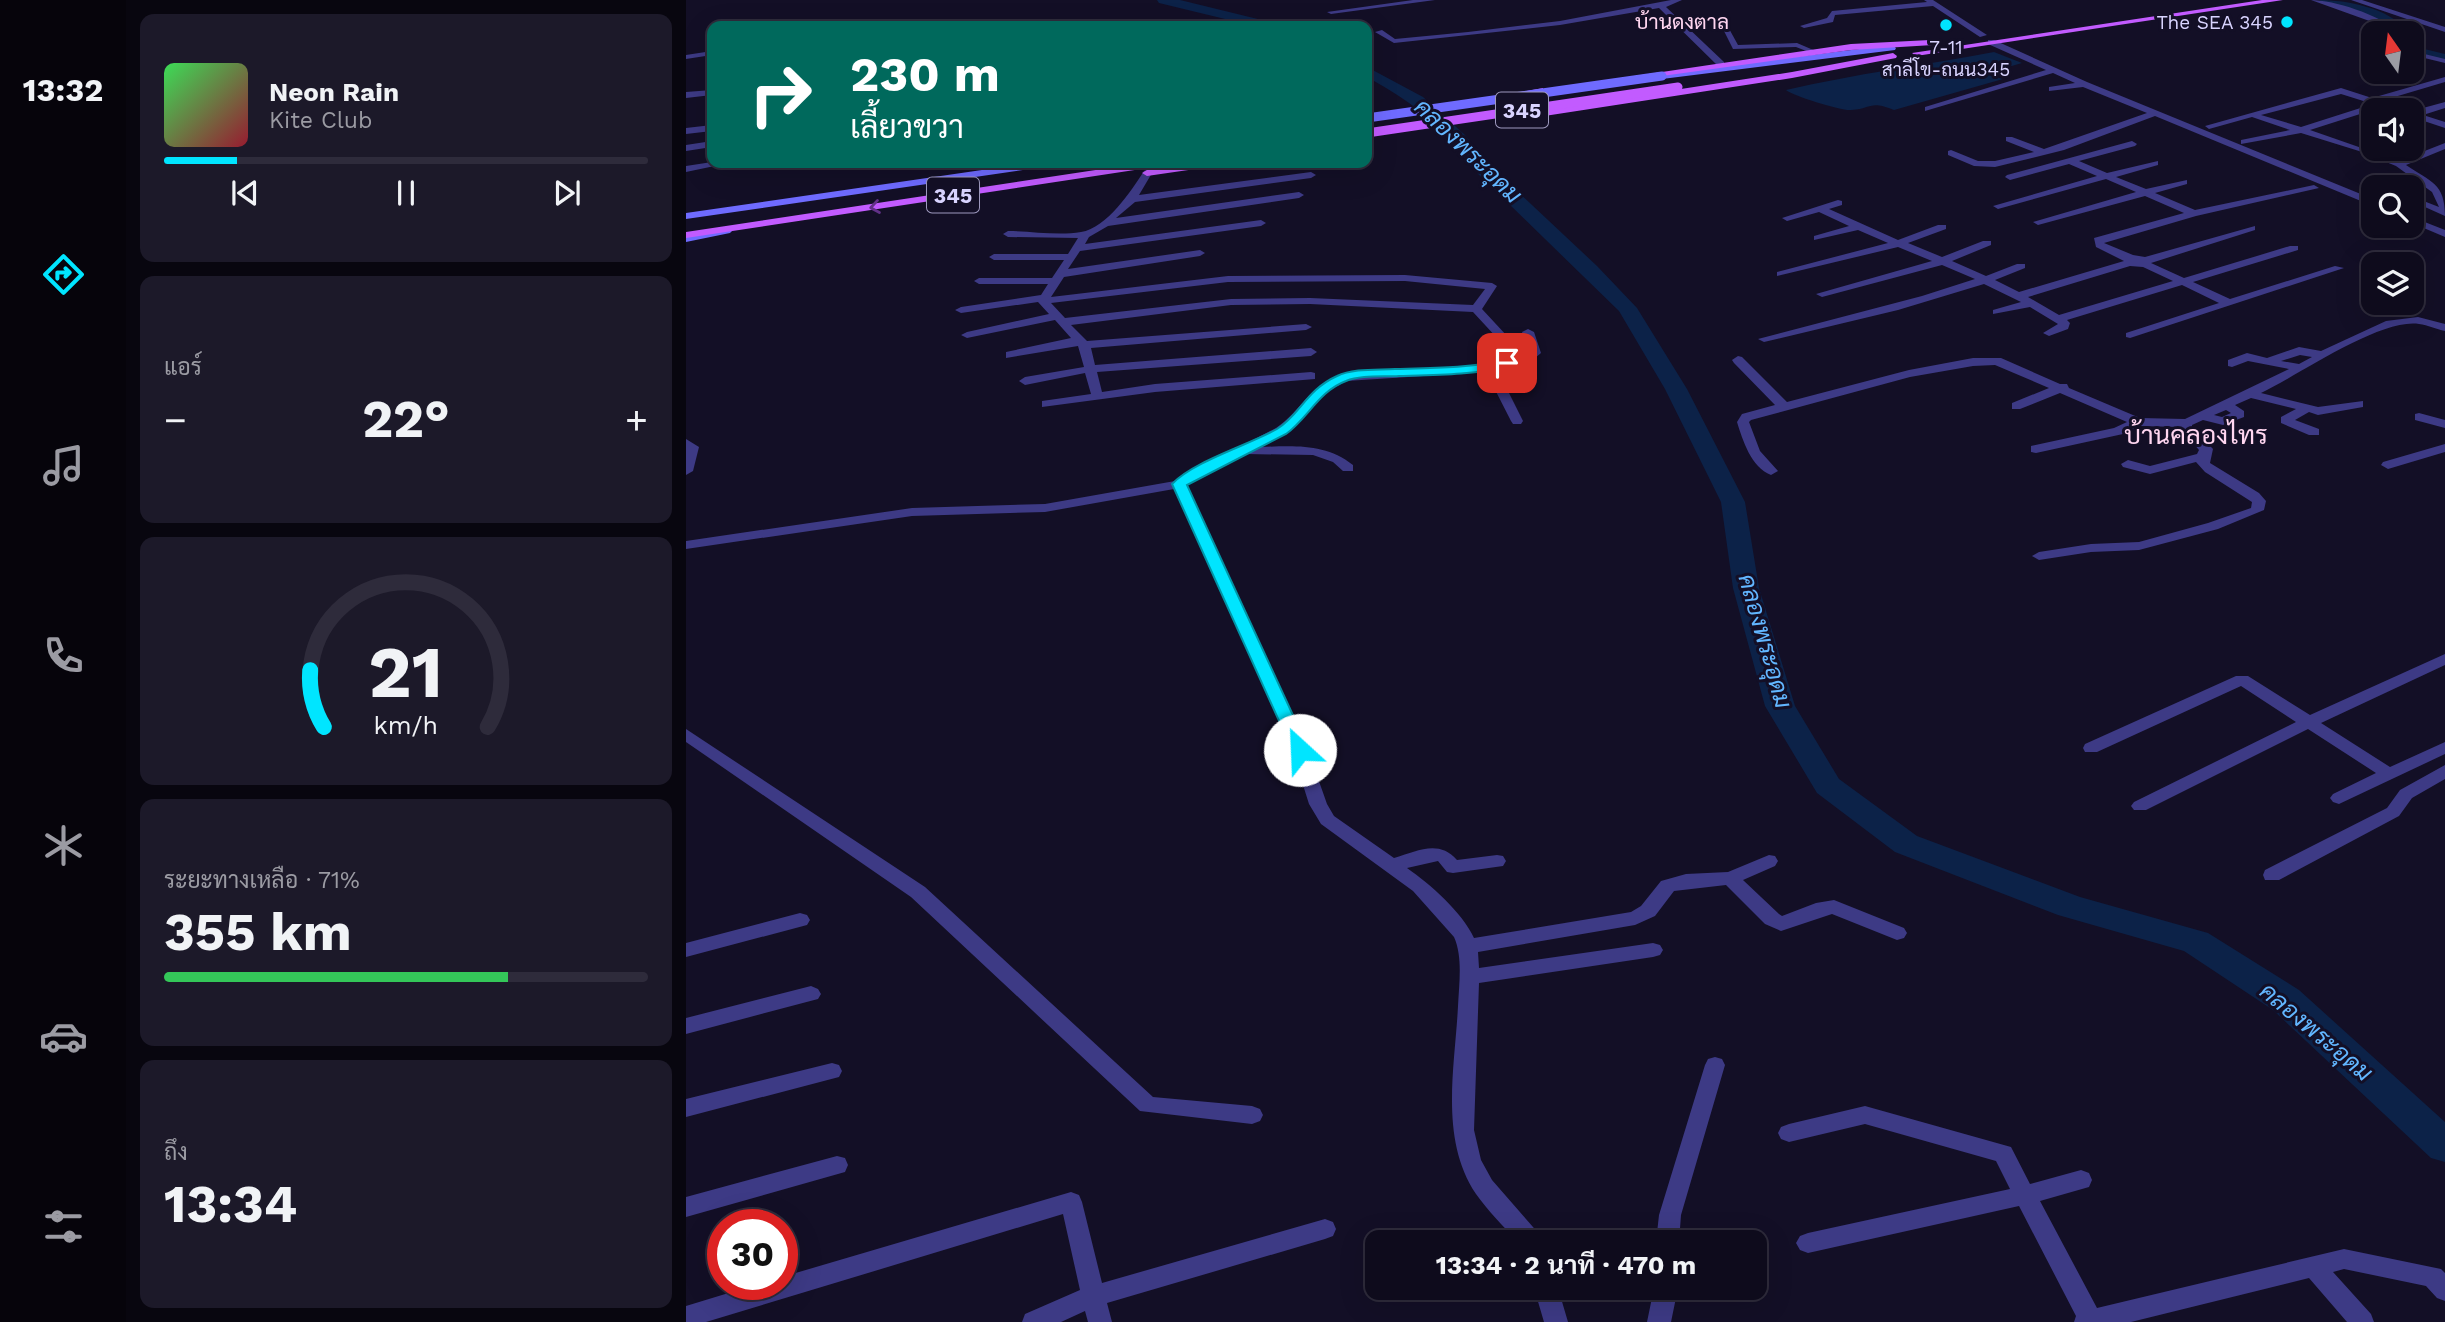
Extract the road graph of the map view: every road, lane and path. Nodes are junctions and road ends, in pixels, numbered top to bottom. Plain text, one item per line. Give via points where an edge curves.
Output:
1 (1431, 0) edge
2 (1678, 0) edge
3 (2223, 0) edge
4 (2280, 0) edge
5 (2315, 0) edge
6 (2355, 0) edge
7 (2366, 0) edge
8 (1931, 2) edge
9 (1661, 6) junction
10 (1331, 12) dead end
11 (2378, 21) edge
12 (1804, 26) dead end
13 (1724, 27) dead end
14 (2445, 28) edge
15 (1379, 32) dead end
16 (1983, 35) junction
17 (1991, 42) junction
18 (1930, 43) junction
19 (1701, 46) junction
20 (1713, 47) dead end
21 (1724, 47) dead end
22 (1736, 47) junction
23 (1814, 52) junction
24 (1893, 52) junction
25 (707, 54) edge
26 (2424, 56) edge
27 (686, 57) edge
28 (2445, 61) edge
29 (1721, 64) junction
30 (2054, 71) junction
31 (2445, 79) edge
32 (1670, 81) junction
33 (2084, 84) junction
34 (2052, 89) dead end
35 (707, 93) edge
36 (686, 95) edge
37 (2363, 98) edge
38 (2382, 98) edge
39 (2445, 105) edge
40 (1928, 109) dead end
41 (2361, 111) edge
42 (2424, 111) edge
43 (2156, 113) junction
44 (2253, 114) junction
45 (1372, 117) edge
46 (2424, 118) edge
47 (707, 119) edge
48 (2430, 120) junction
49 (686, 121) edge
50 (2424, 122) edge
51 (1372, 124) edge
52 (2445, 125) edge
53 (2209, 126) dead end
54 (707, 129) edge
55 (2301, 130) junction
56 (686, 131) edge
57 (1372, 132) edge
58 (2009, 139) dead end
59 (2244, 142) dead end
60 (2361, 143) edge
61 (2132, 144) dead end
62 (707, 145) edge
63 (2353, 146) junction
64 (2445, 146) edge
65 (686, 148) edge
66 (1951, 153) dead end
67 (2045, 153) junction
68 (2070, 161) junction
69 (2155, 163) dead end
70 (2399, 164) junction
71 (707, 166) edge
72 (1016, 168) edge
73 (1065, 168) edge
74 (1129, 168) edge
75 (1182, 168) edge
76 (686, 169) edge
77 (1147, 173) junction
78 (1311, 175) dead end
79 (2107, 176) junction
80 (2010, 177) dead end
81 (2184, 181) dead end
82 (1013, 186) junction
83 (2322, 187) junction
84 (2441, 189) edge
85 (2146, 192) junction
86 (2347, 192) junction
87 (1299, 195) dead end
88 (2361, 198) edge
89 (1132, 199) junction
90 (2308, 200) dead end
91 (1838, 202) dead end
92 (2424, 204) edge
93 (1998, 206) dead end
94 (1819, 208) junction
95 (2445, 211) edge
96 (2194, 213) junction
97 (686, 216) edge
98 (1787, 218) dead end
99 (2445, 218) edge
100 (2433, 220) dead end
101 (2038, 222) dead end
102 (686, 223) edge
103 (1105, 223) junction
104 (1261, 223) dead end
105 (2424, 225) edge
106 (1857, 227) junction
107 (1942, 227) dead end
108 (2251, 228) dead end
109 (1007, 234) dead end
110 (2445, 234) edge
111 (1085, 235) junction
112 (686, 237) edge
113 (1818, 238) dead end
114 (1987, 243) dead end
115 (1896, 244) junction
116 (2294, 248) dead end
117 (1074, 253) junction
118 (1200, 254) dead end
119 (994, 257) dead end
120 (2130, 260) junction
121 (1943, 261) junction
122 (2145, 262) junction
123 (2021, 266) dead end
124 (2339, 268) dead end
125 (1782, 274) dead end
126 (1058, 277) junction
127 (1988, 280) junction
128 (979, 281) dead end
129 (2183, 282) junction
130 (1822, 295) dead end
131 (1044, 299) junction
132 (2025, 299) junction
133 (2229, 303) junction
134 (1476, 309) junction
135 (961, 310) dead end
136 (1997, 312) dead end
137 (1061, 319) junction
138 (2059, 319) junction
139 (1306, 327) dead end
140 (2445, 328) edge
141 (1528, 332) dead end
142 (2049, 333) dead end
143 (967, 335) dead end
144 (2130, 335) dead end
145 (1764, 339) dead end
146 (1082, 342) junction
147 (1514, 350) dead end
148 (1311, 352) dead end
149 (1010, 355) dead end
150 (2323, 355) junction
151 (1738, 360) dead end
152 (2268, 361) junction
153 (2232, 363) dead end
154 (1490, 368) junction
155 (2300, 368) junction
156 (1090, 369) junction
157 (1311, 376) dead end
158 (1025, 381) dead end
159 (2063, 387) junction
160 (2247, 393) junction
161 (1097, 395) junction
162 (1046, 404) dead end
163 (2359, 404) dead end
164 (1783, 406) junction
165 (2016, 406) dead end
166 (2304, 410) junction
167 (2419, 417) dead end
168 (1517, 421) dead end
169 (2138, 422) junction
170 (2187, 423) junction
171 (2445, 424) edge
172 (2314, 432) dead end
173 (686, 443) edge
174 (2443, 444) edge
175 (2036, 449) dead end
176 (1241, 450) junction
177 (2201, 457) junction
178 (2128, 464) dead end
179 (2388, 465) dead end
180 (1348, 468) dead end
181 (686, 471) edge
182 (1771, 471) dead end
183 (1179, 484) junction
184 (686, 545) edge
185 (2039, 556) dead end
186 (2445, 659) edge
187 (2309, 722) junction
188 (686, 734) edge
189 (2445, 747) edge
190 (2091, 748) dead end
191 (2445, 771) edge
192 (2390, 775) junction
193 (2339, 798) dead end
194 (2140, 806) dead end
195 (1497, 861) dead end
196 (1769, 861) dead end
197 (1394, 865) junction
198 (2272, 875) dead end
199 (1730, 878) junction
200 (800, 920) dead end
201 (1897, 933) dead end
202 (1468, 946) junction
203 (686, 950) edge
204 (1653, 950) dead end
205 (1469, 977) junction
206 (811, 993) dead end
207 (686, 1026) edge
208 (1715, 1065) dead end
209 (832, 1071) dead end
210 (686, 1108) edge
211 (1252, 1115) dead end
212 (1788, 1133) dead end
213 (836, 1165) dead end
214 (2081, 1180) dead end
215 (2025, 1195) junction
216 (686, 1207) edge
217 (1325, 1228) dead end
218 (1522, 1230) edge
219 (1668, 1230) edge
220 (1808, 1243) dead end
221 (2315, 1266) junction
222 (2445, 1290) edge
223 (1094, 1296) junction
224 (1549, 1300) edge
225 (1664, 1300) edge
226 (686, 1317) edge
227 (2090, 1321) edge
228 (1034, 1322) edge
229 (1100, 1322) edge
230 (1556, 1322) edge
231 (1659, 1322) edge
232 (2362, 1322) edge

1 - 10 street
2 - 9 street
3 - 16 main road, 345
4 - 17 main road, 345
5 - 11 street
6 - 14 street
7 - 14 street
8 - 12 street via 1832,13 1830,20
8 - 16 street
9 - 15 street via 1414,39 1391,41
9 - 19 street
13 - 22 street
16 - 18 main road, 345
17 - 24 main road, 345
17 - 30 street
18 - 23 main road
18 - 24 main road, 345
19 - 20 street
19 - 29 street
21 - 22 street
22 - 23 street via 1801,46
23 - 29 main road
24 - 29 main road via 1792,75 1538,114 1518,113 1504,96
24 - 32 main road, 345
25 - 27 street
26 - 28 street
30 - 33 street
30 - 40 street
31 - 38 street
32 - 45 main road, 345, bridge
32 - 51 main road, 345
32 - 57 main road, 345, bridge
33 - 34 street
33 - 43 street
35 - 36 street
37 - 44 street via 2341,91
39 - 42 street
41 - 55 street
43 - 67 street
43 - 83 street
44 - 53 street
44 - 55 street
46 - 48 street
47 - 49 street
48 - 50 street
48 - 52 street
54 - 56 street
55 - 59 street
55 - 63 street
58 - 67 street
60 - 63 street
61 - 68 street
62 - 65 street
63 - 70 street
64 - 70 street
66 - 67 street via 1982,165
68 - 79 street
68 - 80 street
69 - 79 street
70 - 84 street
71 - 76 street
72 - 97 main road, 345
73 - 102 main road, 345
74 - 82 main road, 345
75 - 77 main road
77 - 82 main road
77 - 89 street
78 - 89 street
79 - 85 street
79 - 93 street
81 - 85 street
82 -> 112 main road, 345
83 - 86 street
83 - 96 street
84 - 95 street
85 - 96 street
85 - 101 street
86 - 88 street
86 - 90 street
87 - 103 street
89 - 103 street
91 - 94 street
92 - 95 street
94 - 98 street
94 - 106 street
96 - 120 street via 2098,240
99 - 100 street
103 - 111 street
104 - 117 street
105 - 110 street
106 - 113 street
106 - 115 street
107 - 115 street
108 - 122 street
109 - 111 street
111 - 117 street
114 - 121 street
115 - 121 street
115 - 125 street
116 - 129 street
117 - 119 street
117 - 126 street
118 - 126 street
120 - 122 street
120 - 132 street
121 - 127 street
121 - 130 street
122 - 129 street
123 - 127 street
124 - 133 street
126 - 128 street
126 - 131 street
127 - 132 street
127 - 145 street
129 - 133 street
129 - 138 street
131 - 134 street via 1228,279 1379,278 1492,286
131 - 135 street
131 - 137 street
132 - 136 street
132 - 138 street
133 - 144 street
134 - 137 street via 1231,302
134 - 147 street
137 - 143 street
137 - 146 street
138 - 142 street via 2065,325
139 - 146 street
140 - 150 street via 2400,320
141 - 154 street via 1535,354
146 - 149 street
146 - 156 street
148 - 156 street
150 - 152 street via 2299,351
150 - 155 street
151 - 164 street
152 - 153 street via 2246,357
152 - 155 street
154 - 168 street
154 - 176 street via 1343,378 1316,393 1287,427
155 - 160 street
156 - 158 street
156 - 161 street
157 - 161 street
159 - 164 street via 2004,362 1986,360
159 - 165 street
159 - 169 street
160 - 166 street
160 - 170 street via 2226,404 2240,414 2223,421 2202,416
161 - 162 street
163 - 166 street via 2328,411
164 - 182 street via 1752,414 1744,422 1754,452
166 - 172 street via 2286,420
167 - 171 street
169 - 170 street
169 - 175 street via 2118,431
170 - 177 street via 2185,428 2206,449
173 - 181 street via 692,447
174 - 179 street
176 - 180 street via 1320,451 1335,456
176 - 183 street
177 - 178 street via 2150,470
177 - 185 street via 2206,466 2256,497 2257,510 2139,546
183 - 184 street via 1045,508 898,513
183 - 197 street via 1300,750 1327,820
186 - 187 street
187 - 190 street via 2242,679
187 - 192 street
187 - 194 street
188 - 211 street via 918,892 1148,1105
189 - 192 street
191 - 198 street via 2406,794 2393,812
192 - 193 street
195 - 197 street via 1453,867 1442,854 1434,854
196 - 199 street
197 - 202 street via 1420,886
199 - 201 street via 1781,923 1834,906
199 - 202 street via 1668,886 1648,911 1635,918
200 - 203 street
202 - 205 street
204 - 205 street
205 - 218 street via 1463,1130 1470,1161 1484,1187
206 - 207 street
208 - 219 street
209 - 210 street
212 - 215 street via 1864,1115 2003,1154
213 - 216 street
214 - 215 street
215 - 220 street
215 - 227 street
217 - 223 street
221 - 222 street via 2344,1259 2433,1277
221 - 227 street
221 - 232 street
223 - 226 street via 1071,1202
223 - 228 street
223 - 229 street
224 - 230 street
225 - 231 street

